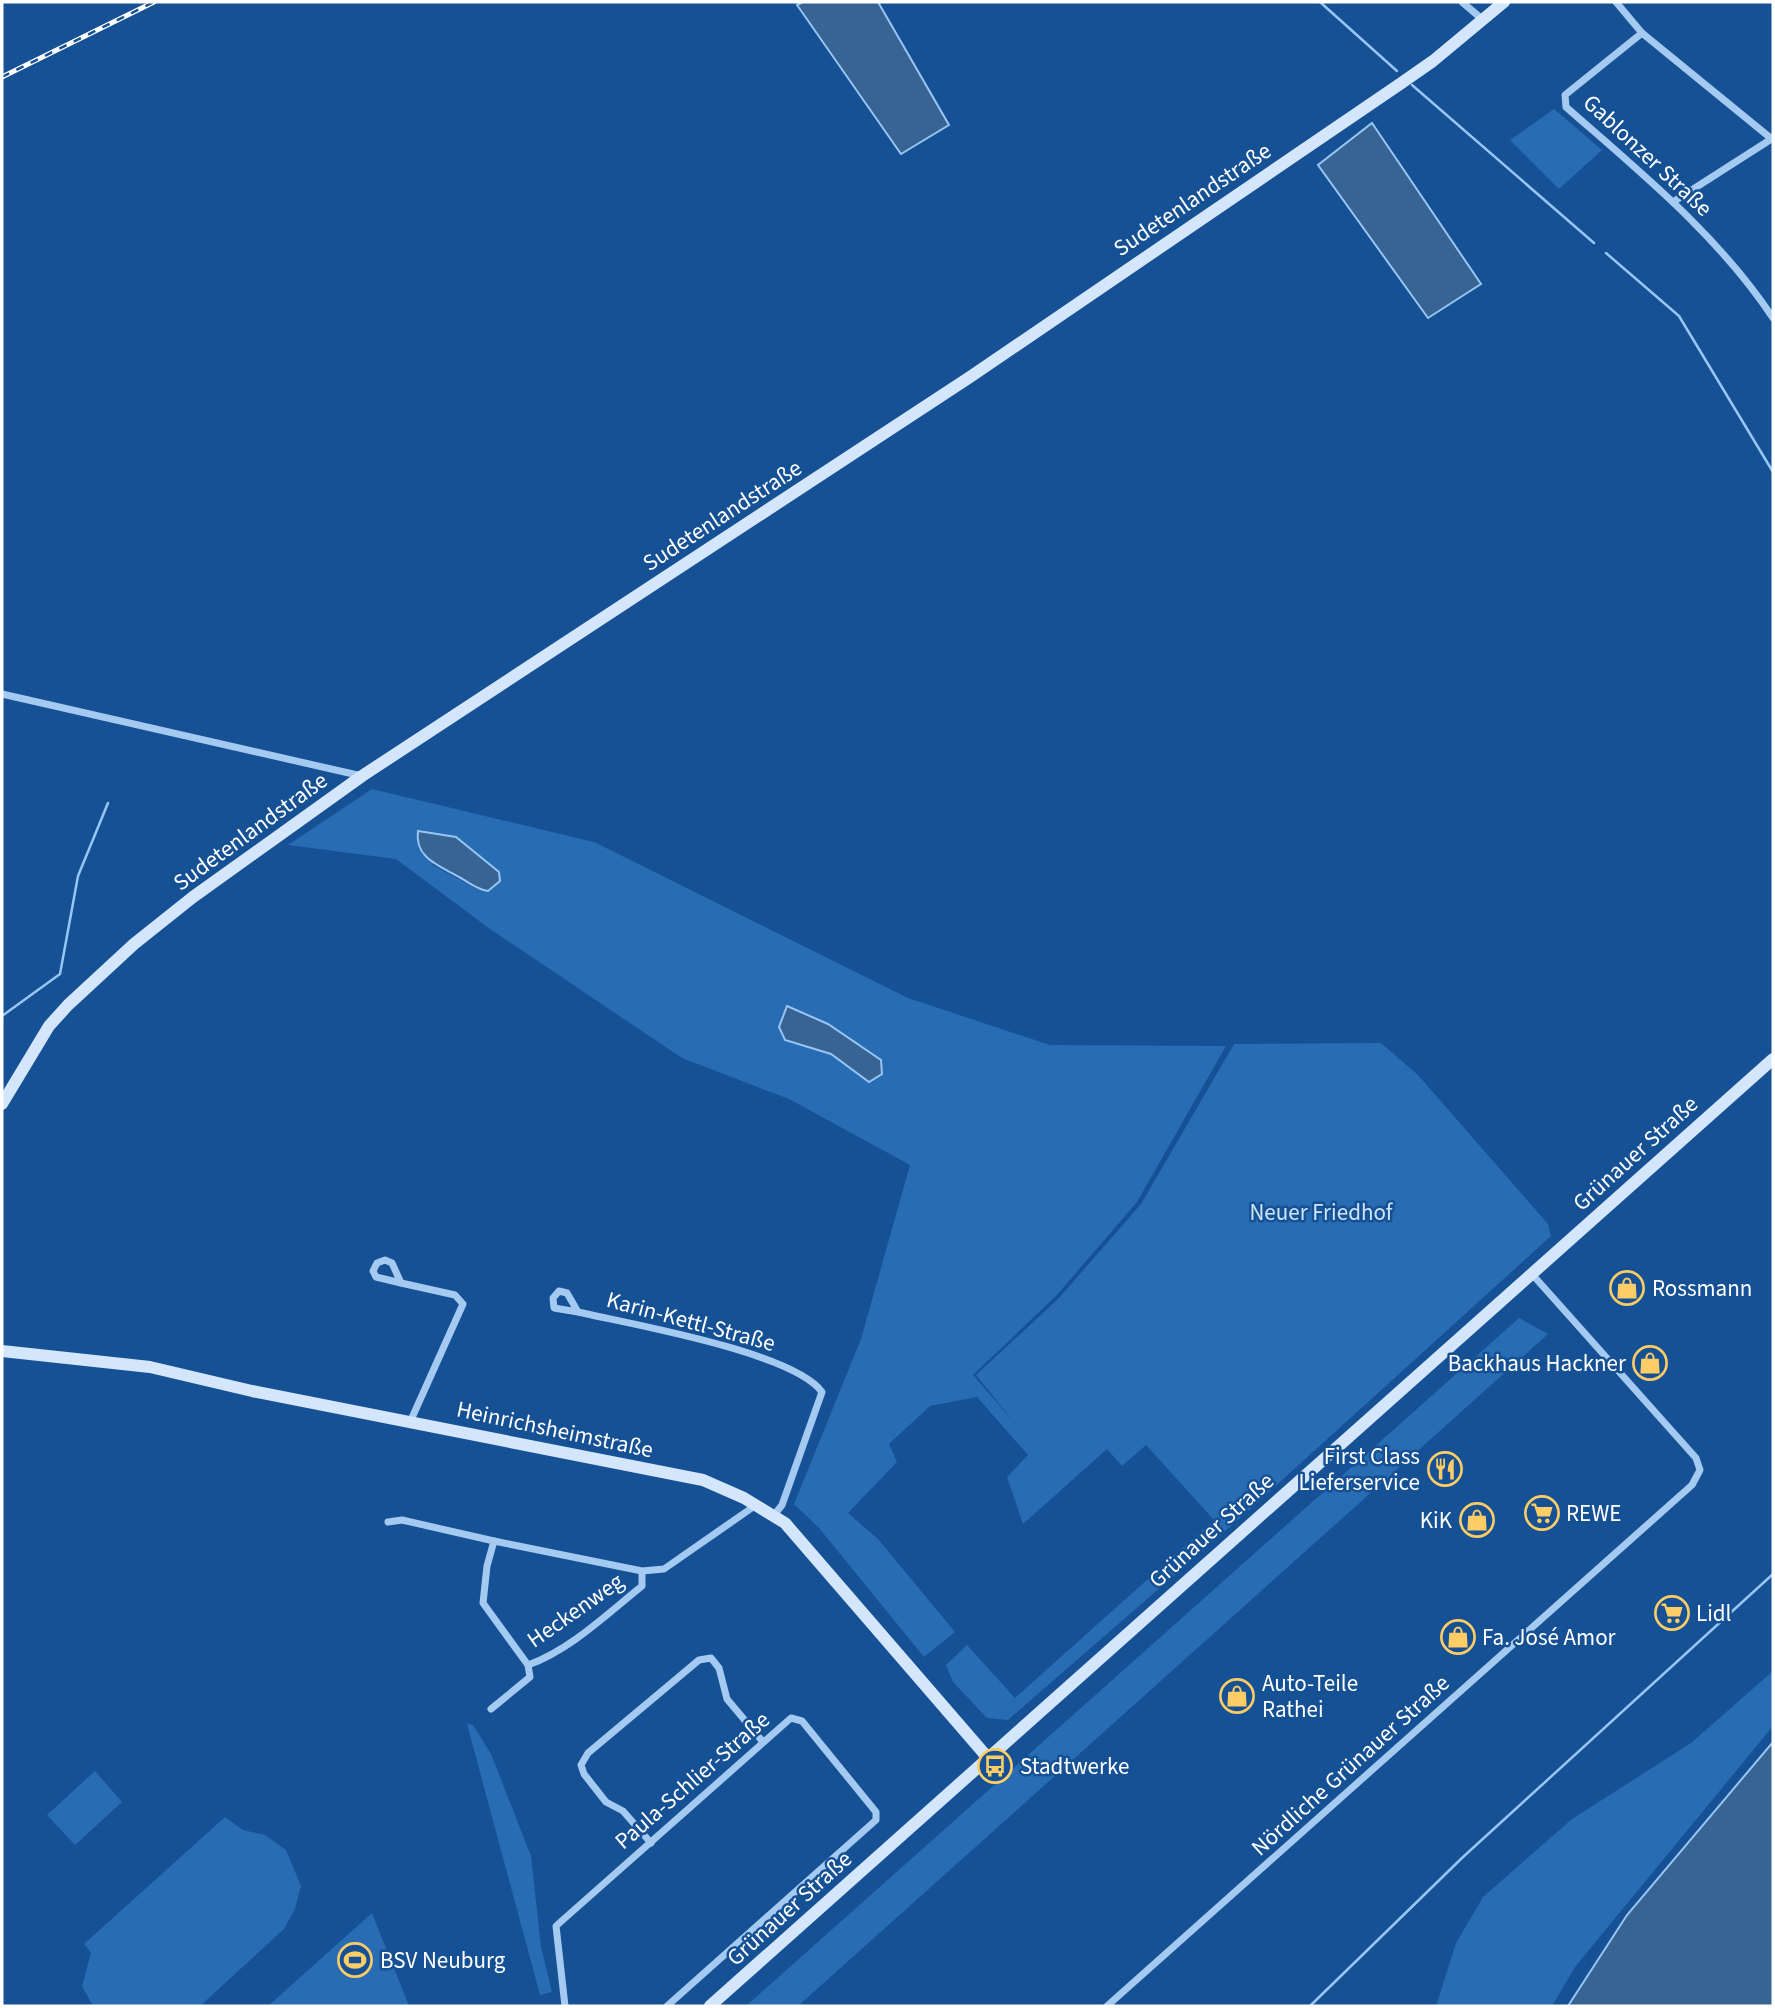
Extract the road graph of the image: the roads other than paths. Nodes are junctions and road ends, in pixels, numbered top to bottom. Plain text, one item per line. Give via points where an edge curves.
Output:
1 (1462, 2) edge
2 (1504, 2) edge
3 (1616, 2) edge
4 (1482, 19) junction
5 (1642, 33) junction
6 (1773, 139) edge
7 (1673, 201) junction
8 (1773, 318) edge
9 (2, 694) edge
10 (362, 776) junction
11 (1773, 1059) edge
12 (2, 1104) edge
13 (1531, 1273) junction
14 (401, 1283) dead end
15 (578, 1312) dead end
16 (2, 1351) edge
17 (411, 1420) junction
18 (756, 1504) junction
19 (775, 1514) junction
20 (388, 1522) dead end
21 (494, 1541) junction
22 (642, 1571) junction
23 (527, 1665) junction
24 (491, 1709) dead end
25 (763, 1742) junction
26 (988, 1758) junction
27 (650, 1843) junction
28 (565, 2006) edge
29 (667, 2006) edge
30 (710, 2006) edge
31 (1107, 2006) edge

1 - 4 street
2 - 4 street, Sudetenlandstraße
3 - 5 street
4 - 10 street, Sudetenlandstraße via 1433,61 970,377
5 - 6 street
5 - 7 street, Gablonzer Straße via 1565,95 1566,107
6 - 7 street
7 - 8 street, Gablonzer Straße via 1734,263
9 - 10 street
10 - 12 street, Sudetenlandstraße via 193,897 107,968 49,1026
11 - 13 street, Grünauer Straße
13 - 26 street, Grünauer Straße
13 - 31 street, Nördliche Grünauer Straße via 1696,1458 1700,1470 1692,1485
14 - 17 street via 455,1295 463,1304
15 - 19 street, Karin-Kettl-Straße via 729,1348 784,1366 817,1385 822,1392
16 - 17 street, Heinrichsheimstraße via 150,1367
17 - 18 street, Heinrichsheimstraße via 703,1480
18 - 19 street, Heinrichsheimstraße
18 - 22 street, Heckenweg via 664,1569
19 - 26 street, Heinrichsheimstraße
20 - 21 street, Heckenweg via 402,1520
21 - 22 street, Heckenweg
21 - 23 street, Heckenweg via 483,1603
22 - 23 street, Heckenweg via 642,1587 575,1639
23 - 24 street via 530,1677
25 - 27 street, Paula-Schlier-Straße
25 - 27 street via 727,1699 719,1668 711,1658 699,1660 589,1753 581,1765 584,1774
25 - 29 street, Paula-Schlier-Straße via 791,1718 802,1721 876,1812 876,1820
26 - 30 street, Grünauer Straße
27 - 28 street, Paula-Schlier-Straße via 556,1926

